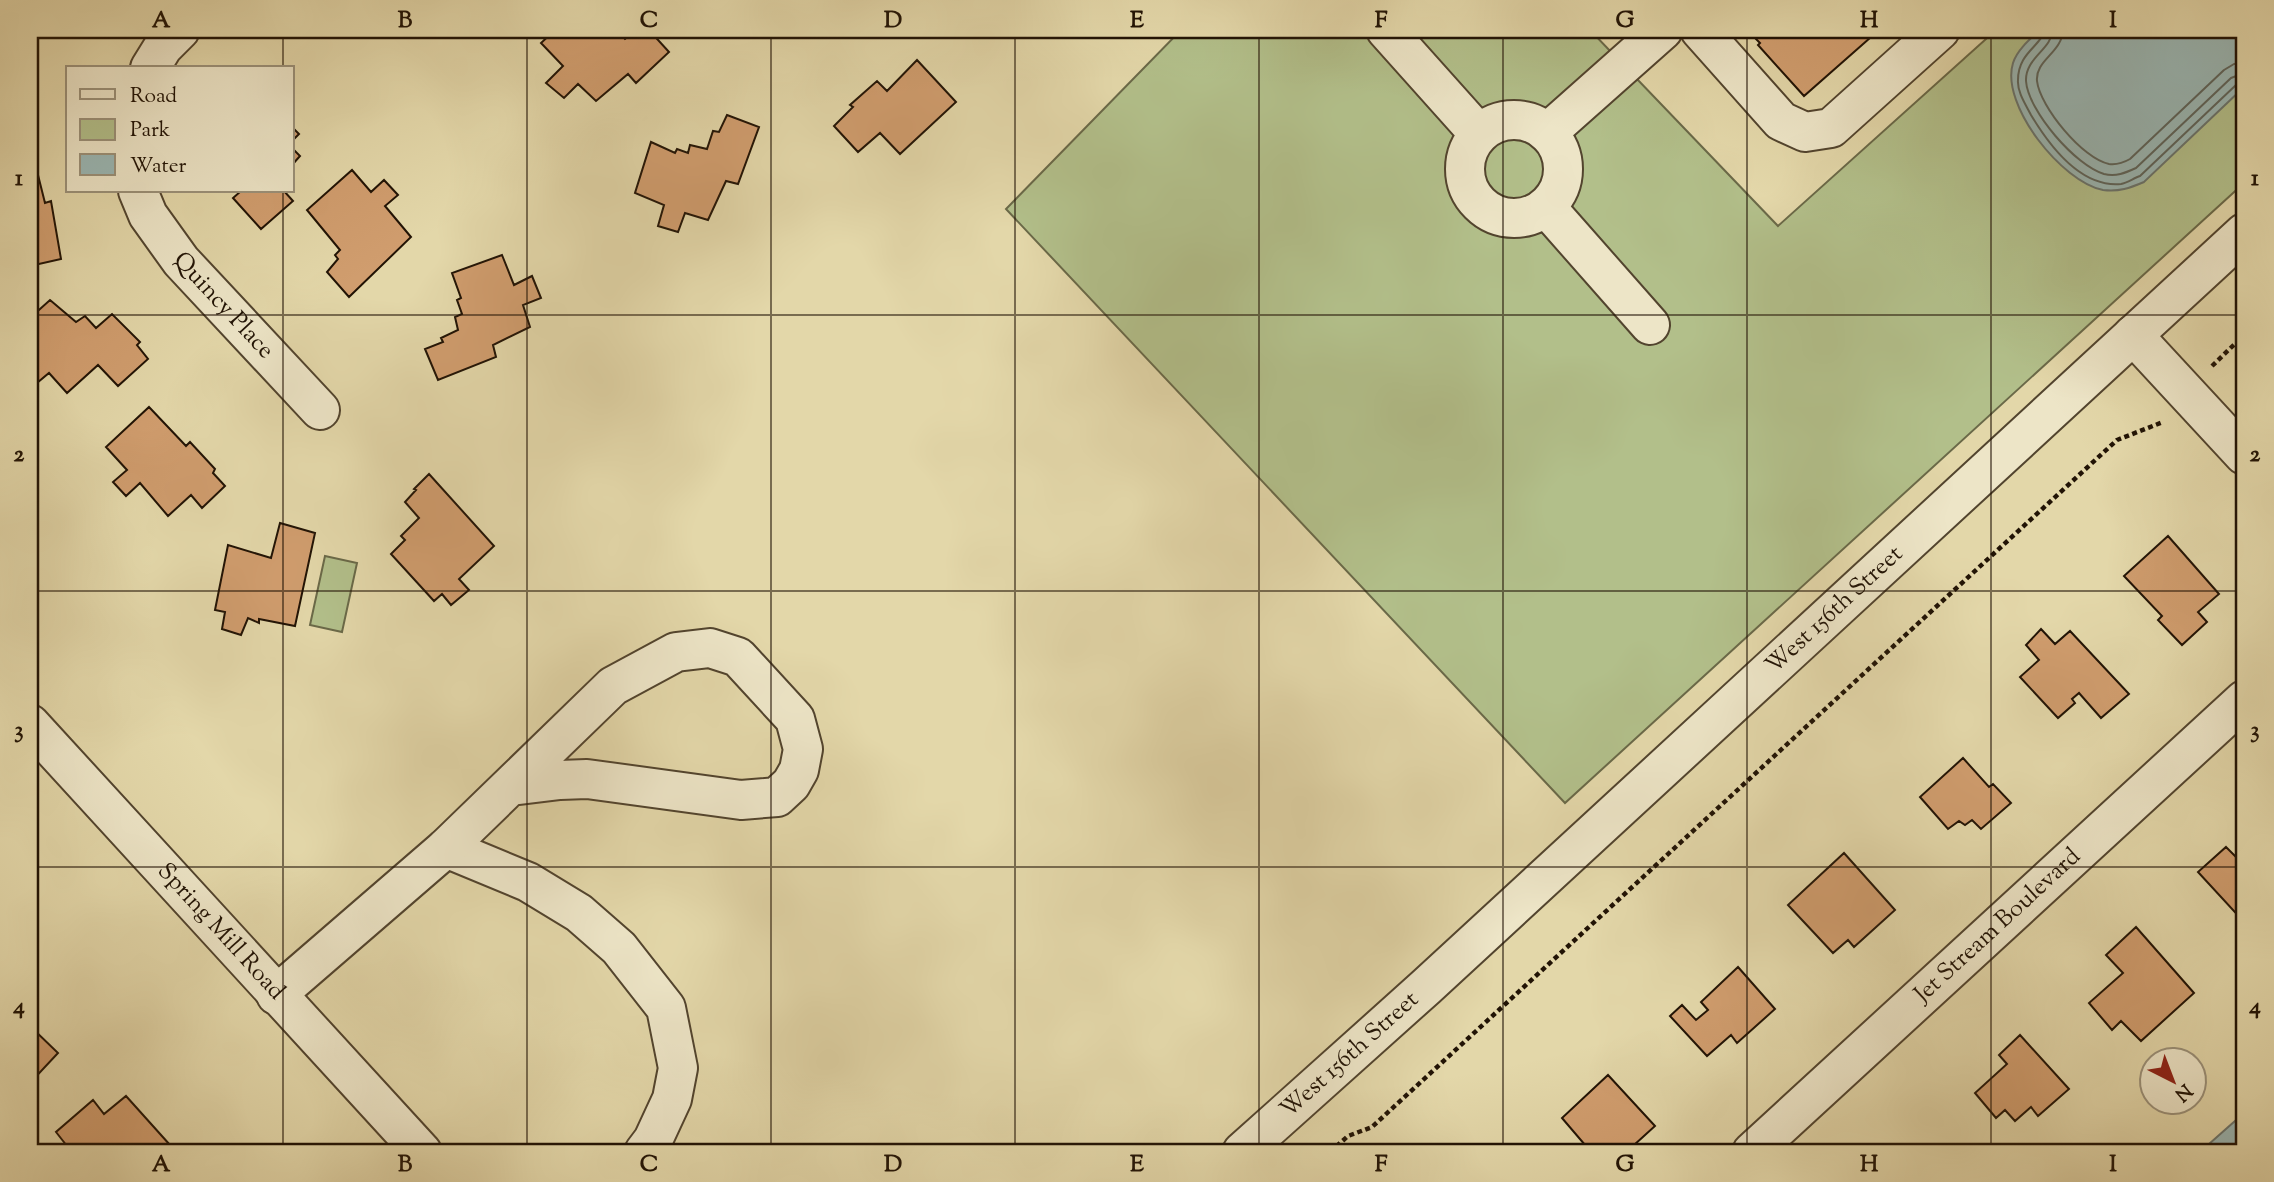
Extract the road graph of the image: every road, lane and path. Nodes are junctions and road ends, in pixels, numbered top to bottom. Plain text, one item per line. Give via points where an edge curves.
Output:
1 (180, 30) edge
2 (1386, 30) edge
3 (1662, 30) edge
4 (1700, 30) edge
5 (1940, 30) edge
6 (151, 66) edge
7 (1547, 133) junction
8 (1479, 134) junction
9 (138, 192) edge
10 (1546, 207) junction
11 (2244, 233) edge
12 (1650, 324) dead end
13 (2133, 335) junction
14 (2244, 335) edge
15 (2186, 392) junction
16 (320, 411) dead end
17 (2244, 455) edge
18 (2244, 700) edge
19 (30, 724) edge
20 (511, 786) junction
21 (446, 848) junction
22 (1426, 987) junction
23 (276, 995) junction
24 (416, 1148) edge
25 (644, 1152) edge
26 (1242, 1152) edge
27 (1272, 1152) edge
28 (1330, 1152) edge
29 (1752, 1152) edge

1 - 6 street
2 - 8 street
3 - 7 street
4 - 5 street via 1781,121 1805,132 1831,128
7 - 8 street via 1521,120 1505,121
7 - 10 street via 1557,146 1562,170 1557,194
8 - 10 street via 1465,164 1472,196 1484,209 1507,218 1532,216
9 - 16 street, Quincy Place via 148,215 181,261
10 - 12 street
11 - 13 street, West 156th Street
13 - 15 street
13 - 22 street, West 156th Street
14 - 15 path
15 - 17 street
15 - 28 path via 2164,422 2117,440 1371,1127 1348,1136
18 - 29 street, Jet Stream Boulevard
19 - 23 street, Spring Mill Road
20 - 20 street via 612,686 676,652 710,648 738,657 796,719 803,749 791,784 777,797 741,800 587,779
20 - 21 street
21 - 23 street
21 - 25 street via 528,882 579,912 619,948 666,1008 678,1068 672,1099
22 - 26 street, West 156th Street
22 - 27 street, West 156th Street
23 - 24 street, Spring Mill Road

